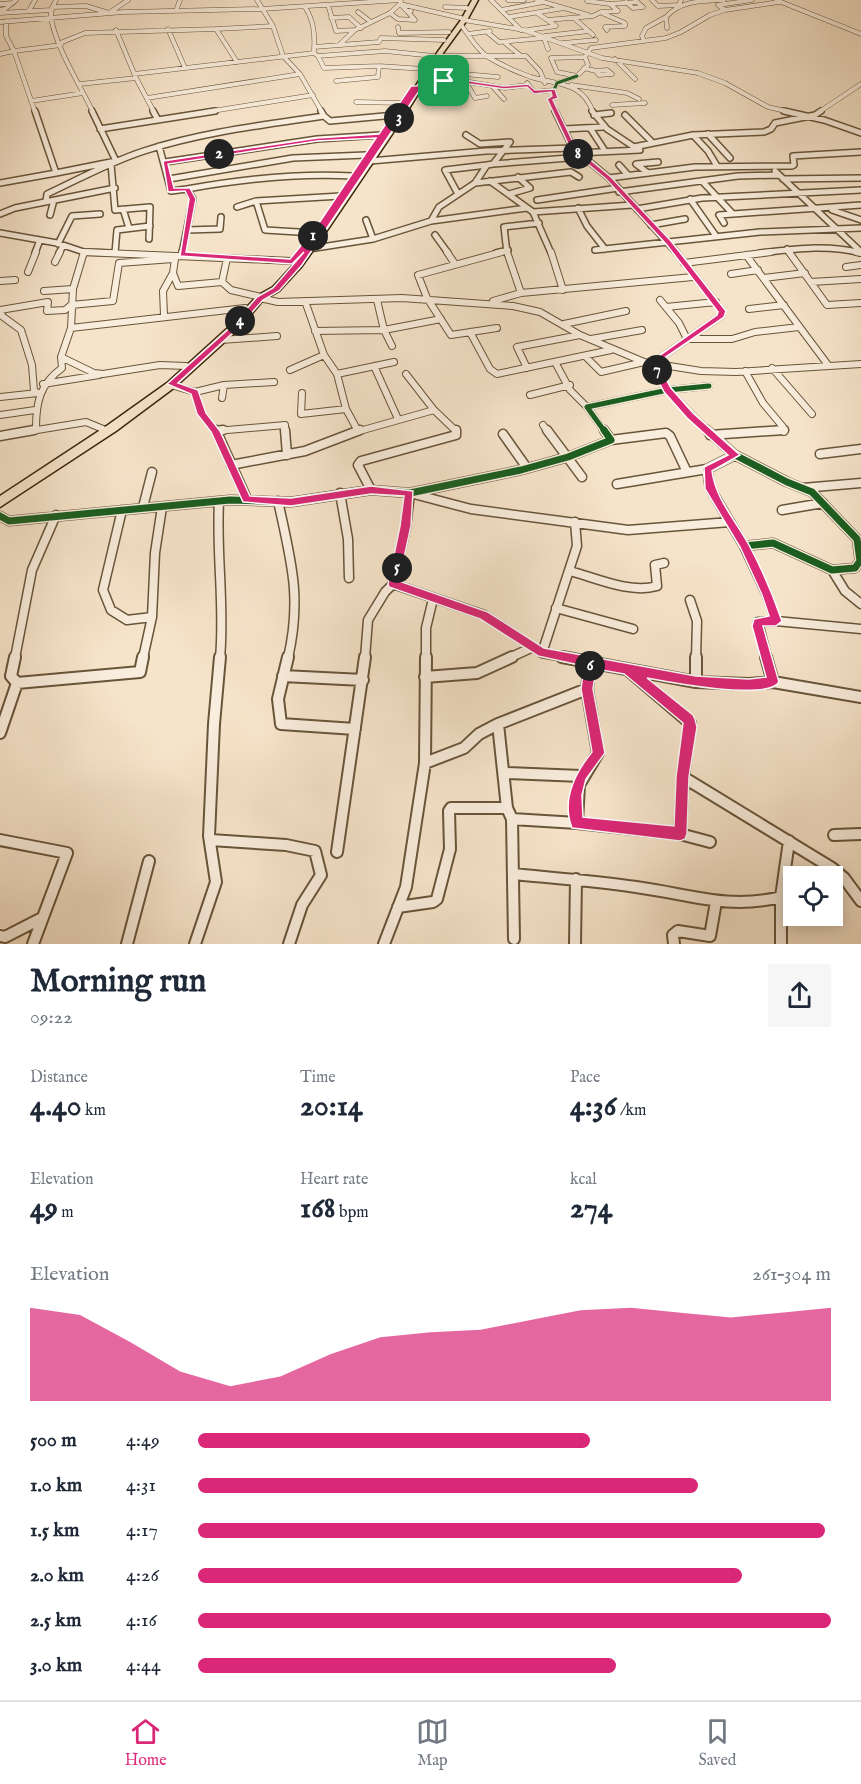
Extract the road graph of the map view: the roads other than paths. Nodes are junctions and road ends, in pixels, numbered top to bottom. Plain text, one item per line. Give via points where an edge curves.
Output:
1 (35, 0) edge
2 (56, 0) edge
3 (89, 0) edge
4 (130, 0) edge
5 (180, 0) edge
6 (257, 0) edge
7 (298, 0) edge
8 (491, 0) edge
9 (508, 0) edge
10 (524, 0) edge
11 (537, 0) edge
12 (652, 0) edge
13 (681, 0) edge
14 (724, 0) edge
15 (752, 0) edge
16 (587, 1) edge
17 (636, 1) edge
18 (778, 1) edge
19 (14, 2) edge
20 (342, 2) edge
21 (545, 2) junction
22 (471, 3) edge
23 (626, 3) junction
24 (0, 4) edge
25 (400, 4) junction
26 (610, 4) junction
27 (328, 5) junction
28 (86, 6) junction
29 (662, 6) junction
30 (304, 7) junction
31 (445, 7) dead end
32 (51, 8) junction
33 (565, 8) junction
34 (261, 9) junction
35 (424, 9) junction
36 (38, 10) junction
37 (501, 10) junction
38 (724, 10) junction
39 (0, 11) edge
40 (29, 11) junction
41 (176, 11) junction
42 (407, 11) junction
43 (124, 12) junction
44 (358, 12) dead end
45 (109, 13) junction
46 (390, 13) junction
47 (537, 13) junction
48 (562, 14) dead end
49 (83, 15) junction
50 (597, 15) junction
51 (667, 15) junction
52 (51, 16) junction
53 (490, 16) dead end
54 (509, 17) junction
55 (35, 18) junction
56 (331, 18) junction
57 (572, 18) junction
58 (547, 20) junction
59 (6, 21) junction
60 (462, 21) junction
61 (0, 22) edge
62 (371, 22) junction
63 (493, 25) junction
64 (273, 26) junction
65 (398, 27) dead end
66 (216, 28) junction
67 (361, 28) junction
68 (511, 28) junction
69 (667, 28) dead end
70 (168, 29) junction
71 (850, 29) junction
72 (861, 29) edge
73 (116, 30) junction
74 (355, 30) junction
75 (522, 30) junction
76 (487, 32) junction
77 (468, 34) junction
78 (861, 34) edge
79 (622, 35) dead end
80 (447, 36) junction
81 (543, 37) junction
82 (596, 40) dead end
83 (644, 41) junction
84 (504, 42) junction
85 (627, 43) junction
86 (61, 44) junction
87 (340, 44) junction
88 (559, 44) junction
89 (549, 49) dead end
90 (14, 51) junction
91 (385, 51) junction
92 (315, 52) junction
93 (564, 53) dead end
94 (0, 54) edge
95 (586, 55) junction
96 (283, 56) junction
97 (436, 56) junction
98 (521, 56) junction
99 (491, 58) junction
100 (602, 58) junction
101 (615, 59) junction
102 (237, 62) junction
103 (381, 66) junction
104 (608, 66) dead end
105 (185, 68) junction
106 (584, 68) junction
107 (427, 70) junction
108 (300, 74) junction
109 (135, 76) junction
110 (526, 76) junction
111 (498, 77) dead end
112 (577, 77) junction
113 (635, 79) dead end
114 (424, 80) junction
115 (336, 81) dead end
116 (542, 81) junction
117 (466, 82) junction
118 (567, 83) junction
119 (80, 84) junction
120 (861, 84) edge
121 (528, 85) junction
122 (416, 87) junction
123 (493, 87) junction
124 (554, 90) junction
125 (83, 93) junction
126 (313, 95) junction
127 (487, 96) dead end
128 (147, 98) junction
129 (504, 99) dead end
130 (639, 99) dead end
131 (31, 101) junction
132 (356, 102) dead end
133 (402, 103) junction
134 (645, 103) dead end
135 (612, 105) dead end
136 (611, 113) dead end
137 (395, 115) junction
138 (594, 115) junction
139 (625, 115) dead end
140 (324, 116) junction
141 (811, 117) junction
142 (158, 120) junction
143 (603, 127) junction
144 (590, 128) junction
145 (100, 129) junction
146 (564, 129) junction
147 (861, 133) edge
148 (381, 135) junction
149 (466, 135) dead end
150 (693, 135) junction
151 (708, 135) junction
152 (651, 141) junction
153 (159, 146) junction
154 (634, 147) junction
155 (506, 150) junction
156 (605, 151) junction
157 (861, 152) edge
158 (577, 153) junction
159 (368, 158) junction
160 (730, 158) dead end
161 (113, 162) junction
162 (165, 162) junction
163 (490, 164) junction
164 (619, 165) dead end
165 (717, 166) junction
166 (770, 166) junction
167 (668, 171) junction
168 (56, 173) junction
169 (648, 173) junction
170 (628, 175) junction
171 (353, 176) junction
172 (518, 177) junction
173 (579, 177) dead end
174 (781, 177) junction
175 (169, 178) junction
176 (609, 178) junction
177 (861, 178) edge
178 (490, 181) junction
179 (702, 181) junction
180 (0, 183) edge
181 (475, 183) junction
182 (114, 188) junction
183 (187, 189) junction
184 (619, 190) junction
185 (861, 190) edge
186 (799, 193) junction
187 (458, 194) junction
188 (509, 194) junction
189 (341, 196) junction
190 (717, 197) junction
191 (690, 199) junction
192 (54, 200) junction
193 (537, 200) dead end
194 (46, 201) junction
195 (256, 201) junction
196 (861, 205) edge
197 (237, 207) dead end
198 (634, 207) junction
199 (578, 208) junction
200 (827, 208) junction
201 (123, 209) junction
202 (816, 209) junction
203 (530, 210) junction
204 (0, 214) edge
205 (100, 214) dead end
206 (733, 214) junction
207 (50, 215) dead end
208 (221, 217) dead end
209 (685, 219) dead end
210 (366, 220) dead end
211 (861, 220) edge
212 (430, 221) junction
213 (539, 223) junction
214 (724, 223) dead end
215 (651, 225) junction
216 (150, 226) junction
217 (129, 228) junction
218 (861, 228) edge
219 (837, 229) junction
220 (187, 230) junction
221 (0, 232) edge
222 (315, 233) junction
223 (435, 235) dead end
224 (716, 236) junction
225 (149, 239) dead end
226 (373, 239) junction
227 (40, 240) junction
228 (861, 242) edge
229 (669, 243) junction
230 (852, 243) junction
231 (60, 245) junction
232 (842, 248) junction
233 (309, 249) junction
234 (605, 249) junction
235 (787, 249) junction
236 (507, 250) junction
237 (595, 250) dead end
238 (84, 252) junction
239 (861, 252) edge
240 (115, 253) junction
241 (746, 255) junction
242 (177, 256) junction
243 (227, 258) junction
244 (292, 261) junction
245 (55, 262) dead end
246 (684, 263) junction
247 (455, 264) junction
248 (861, 265) edge
249 (846, 267) dead end
250 (758, 270) junction
251 (28, 272) dead end
252 (173, 273) junction
253 (805, 273) junction
254 (732, 274) dead end
255 (693, 277) junction
256 (764, 278) junction
257 (861, 279) edge
258 (15, 280) dead end
259 (0, 281) edge
260 (222, 282) junction
261 (811, 282) junction
262 (73, 289) junction
263 (563, 290) junction
264 (44, 291) dead end
265 (521, 293) junction
266 (260, 298) junction
267 (426, 298) junction
268 (377, 300) junction
269 (660, 300) dead end
270 (305, 301) junction
271 (485, 302) junction
272 (716, 302) junction
273 (861, 303) edge
274 (71, 305) junction
275 (784, 306) junction
276 (666, 307) junction
277 (244, 308) junction
278 (749, 309) dead end
279 (1, 310) edge
280 (626, 311) dead end
281 (164, 315) junction
282 (441, 319) junction
283 (564, 324) junction
284 (799, 327) junction
285 (71, 328) junction
286 (497, 328) dead end
287 (384, 330) junction
288 (642, 330) dead end
289 (315, 331) junction
290 (470, 332) junction
291 (580, 335) junction
292 (277, 336) dead end
293 (591, 339) junction
294 (687, 339) junction
295 (221, 340) junction
296 (392, 346) dead end
297 (611, 350) junction
298 (324, 355) junction
299 (585, 356) junction
300 (61, 357) junction
301 (394, 362) dead end
302 (555, 362) junction
303 (644, 362) junction
304 (653, 363) junction
305 (828, 365) junction
306 (860, 365) edge
307 (186, 366) junction
308 (374, 366) junction
309 (527, 368) junction
310 (772, 368) junction
311 (290, 370) dead end
312 (745, 371) junction
313 (104, 374) junction
314 (337, 374) junction
315 (406, 374) dead end
316 (274, 382) dead end
317 (43, 384) junction
318 (171, 384) junction
319 (224, 385) junction
320 (570, 385) junction
321 (710, 386) dead end
322 (668, 390) junction
323 (195, 392) junction
324 (38, 393) junction
325 (302, 393) dead end
326 (530, 395) dead end
327 (0, 397) edge
328 (222, 398) dead end
329 (587, 407) junction
330 (346, 409) junction
331 (35, 410) junction
332 (434, 410) junction
333 (812, 414) dead end
334 (0, 415) edge
335 (398, 419) junction
336 (543, 425) dead end
337 (36, 428) junction
338 (103, 429) junction
339 (216, 431) junction
340 (358, 431) junction
341 (503, 434) dead end
342 (0, 435) edge
343 (710, 435) junction
344 (611, 440) junction
345 (861, 449) edge
346 (820, 454) dead end
347 (287, 455) junction
348 (735, 455) junction
349 (568, 457) junction
350 (231, 465) junction
351 (527, 468) junction
352 (707, 469) junction
353 (152, 472) dead end
354 (687, 472) junction
355 (582, 477) dead end
356 (861, 483) edge
357 (617, 484) dead end
358 (802, 488) junction
359 (371, 490) junction
360 (340, 493) junction
361 (410, 493) junction
362 (247, 499) junction
363 (0, 500) edge
364 (278, 501) junction
365 (219, 502) junction
366 (823, 503) junction
367 (143, 507) junction
368 (162, 507) junction
369 (122, 510) junction
370 (782, 510) dead end
371 (56, 514) junction
372 (0, 516) edge
373 (575, 522) junction
374 (730, 522) junction
375 (859, 539) edge
376 (744, 546) junction
377 (664, 563) dead end
378 (832, 570) junction
379 (570, 571) junction
380 (349, 578) dead end
381 (393, 584) junction
382 (433, 599) junction
383 (690, 600) dead end
384 (861, 604) edge
385 (556, 608) junction
386 (152, 618) junction
387 (776, 621) junction
388 (861, 628) edge
389 (633, 629) dead end
390 (533, 647) junction
391 (542, 653) junction
392 (590, 663) junction
393 (627, 669) junction
394 (283, 676) junction
395 (425, 677) junction
396 (363, 680) junction
397 (696, 682) junction
398 (773, 682) junction
399 (18, 683) junction
400 (587, 689) junction
401 (861, 697) edge
402 (498, 724) junction
403 (355, 729) junction
404 (0, 733) edge
405 (425, 763) junction
406 (505, 773) junction
407 (580, 776) junction
408 (683, 777) junction
409 (510, 813) junction
410 (577, 823) junction
411 (680, 834) junction
412 (861, 834) edge
413 (834, 835) dead end
414 (0, 840) edge
415 (211, 840) junction
416 (789, 841) junction
417 (710, 842) dead end
418 (337, 852) dead end
419 (149, 861) dead end
420 (513, 874) junction
421 (576, 879) junction
422 (781, 897) junction
423 (861, 901) edge
424 (716, 902) junction
425 (398, 907) junction
426 (42, 918) junction
427 (0, 936) edge
428 (514, 939) dead end
429 (33, 944) edge
430 (127, 944) edge
431 (195, 944) edge
432 (289, 944) edge
433 (384, 944) edge
434 (575, 944) edge
435 (674, 944) edge
436 (781, 944) edge

1 - 40 street
2 - 32 street
3 - 28 street
4 - 43 street
4 - 45 street
5 - 41 street
6 - 34 street
7 - 30 street
8 - 37 street
9 - 10 street
11 - 21 street
12 - 29 street
13 - 29 street via 679,4
14 - 51 street via 701,1
15 - 38 street via 718,5
16 - 26 street
16 - 50 street
17 - 23 street
17 - 23 street via 643,7 633,8
18 - 38 street
18 - 71 street
19 - 24 street
19 - 39 street
20 - 25 street via 401,0
20 - 27 street
21 - 33 street
21 - 37 street
22 - 31 street
22 - 60 main road
23 - 26 street
25 - 35 street
25 - 42 street
25 - 46 street
26 - 50 street via 618,11
27 - 30 street
27 - 56 street
28 - 32 street
28 - 45 street
28 - 49 street
29 - 51 street
30 - 34 street
30 - 92 street via 312,18
32 - 36 street
32 - 52 street
33 - 47 street
33 - 50 street
34 - 41 street
34 - 64 street
35 - 42 street
35 - 60 street
36 - 40 street
36 - 55 street
37 - 54 street
38 - 83 street via 713,12 667,38
39 - 40 street
41 - 43 street
42 - 46 street via 415,20 398,19
43 - 45 street
44 - 62 street
45 - 49 street
46 - 62 street
47 - 54 street
47 - 58 street
48 - 57 street
49 - 52 street
50 - 50 street via 620,20 625,26 606,28
50 - 57 street
51 - 69 street
51 - 83 street via 646,28
52 - 55 street
52 - 86 street
53 - 63 street
54 - 75 street
55 - 59 street
56 - 67 street via 349,17
56 - 74 street via 336,31
57 - 58 street
57 - 81 street via 591,33
58 - 75 street via 556,26
59 - 61 street
59 - 90 street via 6,36
60 - 63 street
60 - 77 street
60 - 80 main road
60 - 97 main road
62 - 67 street
63 - 68 street
64 - 66 street
64 - 96 street
65 - 80 street via 399,33
66 - 70 street
66 - 102 street
67 - 74 street
68 - 75 street
68 - 76 street
70 - 73 street
70 - 105 street
71 - 72 street
71 - 78 street
73 - 86 street via 85,33
73 - 109 street
74 - 87 street
75 - 81 street
76 - 77 street
76 - 84 street
77 - 99 street via 477,48
79 - 85 street
80 - 87 street
80 - 97 main road
81 - 84 street
81 - 88 street
81 - 89 street
82 - 88 street
83 - 85 street
84 - 98 street
85 - 95 street via 591,48
86 - 90 street
86 - 119 street
87 - 92 street
88 - 93 street
88 - 95 street
90 - 94 street
90 - 131 street
91 - 92 street
91 - 97 street
91 - 103 street
92 - 96 street
92 - 103 street via 324,68
95 - 100 street
95 - 106 street via 588,65
95 - 112 street via 551,58 556,72
96 - 102 street
96 - 108 street
97 - 99 street
97 - 107 main road
98 - 99 street
98 - 116 street via 526,56 540,71
99 - 110 street
100 - 101 street
100 - 104 street
101 - 113 street
101 - 141 street via 698,73 762,104
102 - 105 street
103 - 107 street
103 - 115 street via 378,77
105 - 109 street
106 - 112 street
106 - 112 street via 598,73
107 - 111 street
107 - 114 main road
107 - 122 main road
108 - 126 street
108 - 128 street
109 - 119 street
109 - 128 street
110 - 116 street
110 - 121 street
112 - 118 street
114 - 117 street
114 - 122 main road
116 - 118 street
116 - 124 street
117 - 123 street
117 - 127 street via 475,98
118 - 124 street via 557,83
118 - 130 street via 627,93
118 - 138 street via 590,103
119 - 125 street
120 - 141 street
121 - 123 street
121 - 124 street via 534,92
122 - 133 main road
122 - 159 main road
123 - 129 street
124 - 146 street via 555,98 550,99
125 - 131 street
125 - 145 street
126 - 140 street
126 - 142 street
128 - 142 street
131 - 168 street
132 - 133 street
133 - 137 main road
134 - 135 street
136 - 138 street
137 - 140 street via 330,121
137 - 148 main road
138 - 143 street
139 - 152 street
140 - 153 street
141 - 147 street
141 - 151 street via 775,123 764,132
142 - 145 street
143 - 144 street
143 - 154 street
144 - 146 street
144 - 156 street
145 - 161 street
146 - 158 street
148 - 159 main road
148 - 162 street via 317,139
149 - 155 street via 478,144 510,142
150 - 151 street
150 - 152 street
150 - 165 street
151 - 160 street
152 - 154 street
153 - 161 street
153 - 162 street
154 - 156 street via 640,150
155 - 158 street
155 - 159 street
155 - 163 street
156 - 158 street
157 - 166 street via 793,156 794,166
158 - 163 street
158 - 176 street
159 - 171 main road
159 - 175 street via 341,155 278,161
159 - 233 main road
161 - 168 street
161 - 182 street
161 - 194 street via 47,194
162 - 175 street
163 - 181 street
163 - 187 street via 445,170
164 - 170 street
165 - 166 street
165 - 167 street
166 - 174 street
167 - 169 street
167 - 169 street via 655,159 636,164
168 - 180 street
169 - 170 street
170 - 176 street
171 - 183 street via 251,178
171 - 189 main road
172 - 173 street via 571,172
172 - 178 street
172 - 188 street via 530,188
174 - 177 street
174 - 179 street
174 - 186 street
175 - 183 street via 171,191
176 - 184 street
178 - 181 street
178 - 188 street
179 - 184 street
179 - 190 street
181 - 187 street
182 - 192 street
182 - 201 street via 115,210
183 - 220 street via 193,199
184 - 193 street
184 - 198 street
185 - 186 street
186 - 190 street
186 - 202 street
187 - 212 street via 439,207
188 - 203 street
189 - 195 street
189 - 222 main road
190 - 191 street
190 - 206 street
191 - 198 street
191 - 224 street
192 - 194 street
192 - 207 street
194 - 204 street
195 - 197 street
195 - 222 street via 265,230
196 - 200 street
198 - 199 street
198 - 215 street
199 - 203 street
199 - 234 street
200 - 202 street
200 - 211 street
201 - 216 street via 150,207
201 - 217 street
202 - 206 street
202 - 219 street
203 - 212 street
203 - 213 street
205 - 231 street via 72,216
206 - 214 street via 719,215
208 - 220 street via 220,229
209 - 215 street
210 - 226 street
212 - 226 street
213 - 236 street via 505,226
213 - 263 street
215 - 229 street
216 - 217 street
216 - 225 street
217 - 240 street via 117,230
218 - 219 street
219 - 224 street
219 - 230 street
220 - 242 street
221 - 227 street
222 - 244 main road
223 - 247 street
224 - 229 street
226 - 233 street
227 - 231 street
227 - 251 street
228 - 230 street
229 - 234 street
229 - 246 street
230 - 232 street via 851,247
230 - 239 street
231 - 238 street
231 - 245 street
232 - 235 street
232 - 239 street
233 - 266 main road via 276,289
234 - 237 street
235 - 241 street
235 - 253 street
236 - 247 street
236 - 265 street
238 - 240 street
238 - 262 street
240 - 242 street
241 - 246 street
241 - 250 street
242 - 243 street
242 - 252 street
242 - 274 street via 119,263 113,301
243 - 244 street
243 - 260 street
244 - 266 main road
246 - 255 street
247 - 267 street via 418,275
248 - 249 street
250 - 254 street
250 - 256 street
252 - 260 street via 178,286
252 - 281 street via 163,291
253 - 256 street
253 - 261 street
255 - 263 street
255 - 272 street
256 - 275 street
257 - 261 street
258 - 259 street
260 - 266 street via 231,290
261 - 273 street via 827,305
262 - 264 street
262 - 274 street
263 - 265 street
265 - 271 street
266 - 270 street
266 - 277 main road
266 - 295 main road
267 - 268 street
267 - 271 street
267 - 282 street
268 - 270 street
268 - 287 street
269 - 276 street
270 - 289 street
271 - 283 street via 540,312
272 - 276 street
272 - 294 street via 721,316
274 - 279 street via 47,311 48,303
274 - 285 street
275 - 278 street
275 - 284 street
276 - 294 street
277 - 281 street
277 - 307 main road via 233,325
279 - 324 street via 2,316 21,330 32,365 34,391
280 - 283 street
281 - 285 street
282 - 287 street
282 - 290 street via 451,334
283 - 291 street
284 - 294 street via 713,340
284 - 305 street
285 - 300 street
286 - 290 street
287 - 289 street
287 - 296 street
288 - 293 street
289 - 298 street
290 - 309 street via 493,373
291 - 293 street
291 - 309 street via 517,347
292 - 295 street
293 - 297 street
294 - 304 street
295 - 318 main road
297 - 299 street
297 - 303 street
298 - 311 street
298 - 314 street
299 - 302 street
299 - 303 street via 601,372
300 - 313 street
300 - 317 street via 62,368
301 - 308 street
302 - 309 street
302 - 320 street
303 - 304 street
304 - 312 street via 701,371
304 - 322 street
305 - 306 street
305 - 310 street
307 - 313 street via 160,365
307 - 338 main road
308 - 314 street
308 - 335 street
310 - 312 street
310 - 333 street
312 - 343 street via 784,432
313 - 317 street
314 - 330 street
315 - 332 street
316 - 319 street
317 - 324 street
318 - 323 street
318 - 363 main road via 112,428
319 - 323 street
319 - 328 street
320 - 326 street
320 - 329 street via 570,390
321 - 322 street
322 - 329 street
322 - 343 street
323 - 339 street via 202,414
324 - 327 street
324 - 331 street
325 - 330 street via 302,414
329 - 344 street
330 - 340 street
331 - 334 street
331 - 337 street
332 - 335 street
332 - 359 street via 457,433 361,461 360,472
335 - 340 street
336 - 349 street
337 - 338 street via 86,422
337 - 342 street
338 - 363 main road
339 - 347 street via 285,424
339 - 350 street
340 - 347 street
341 - 351 street
343 - 348 street
344 - 349 street
344 - 354 street via 666,433
345 - 346 street
347 - 350 street
348 - 352 street
348 - 358 street
349 - 351 street
349 - 355 street
350 - 362 street
351 - 361 street
352 - 354 street
352 - 374 street via 710,489
353 - 367 street
354 - 357 street
356 - 358 street
358 - 366 street
359 - 360 street
359 - 361 street
360 - 364 street
360 - 380 street via 348,539
361 - 373 street via 471,509
361 - 381 street
362 - 364 street
362 - 365 street
364 - 394 street via 295,577 295,627
365 - 368 street
365 - 415 street via 217,537 223,625 214,724
366 - 370 street
366 - 375 street
367 - 368 street
367 - 369 street
368 - 386 street
369 - 371 street
369 - 386 street via 103,590 111,610 127,620
371 - 372 street via 9,521
371 - 399 street via 32,570 11,676
373 - 374 street via 628,530
373 - 379 street via 578,546
374 - 376 street
375 - 378 street via 860,561 855,568
376 - 378 street via 773,543
376 - 387 street
377 - 379 street via 655,565 657,586 653,588 637,588
378 - 384 street via 845,591
379 - 385 street
381 - 382 street
381 - 396 street via 368,620
382 - 390 street via 484,615
382 - 395 street via 426,628
383 - 397 street via 697,621
385 - 389 street
385 - 391 street
386 - 399 street via 140,672
387 - 388 street
387 - 398 street via 758,622
390 - 391 street
390 - 395 street via 477,673
391 - 392 street
392 - 393 street
392 - 400 street
393 - 397 street
393 - 408 street via 689,719
394 - 396 street
394 - 403 street via 278,699 281,724
395 - 405 street
396 - 403 street
397 - 398 street
398 - 401 street
399 - 404 street
400 - 402 street
400 - 407 street via 598,753
402 - 405 street via 464,748
402 - 406 street
403 - 418 street
405 - 425 street via 406,887
406 - 407 street
406 - 409 street
407 - 410 street
408 - 411 street
408 - 416 street
409 - 410 street
409 - 420 street
409 - 425 street via 451,808 450,849 437,899
410 - 411 street
411 - 417 street
412 - 413 street
414 - 426 street via 68,853
415 - 431 street via 216,882
415 - 432 street via 315,851 321,875 302,905
416 - 422 street
416 - 423 street via 832,868
419 - 430 street
420 - 421 street
420 - 428 street
421 - 424 street
421 - 434 street
422 - 424 street via 756,903
422 - 436 street
424 - 435 street via 710,936 678,931
425 - 433 street
426 - 427 street
426 - 429 street

